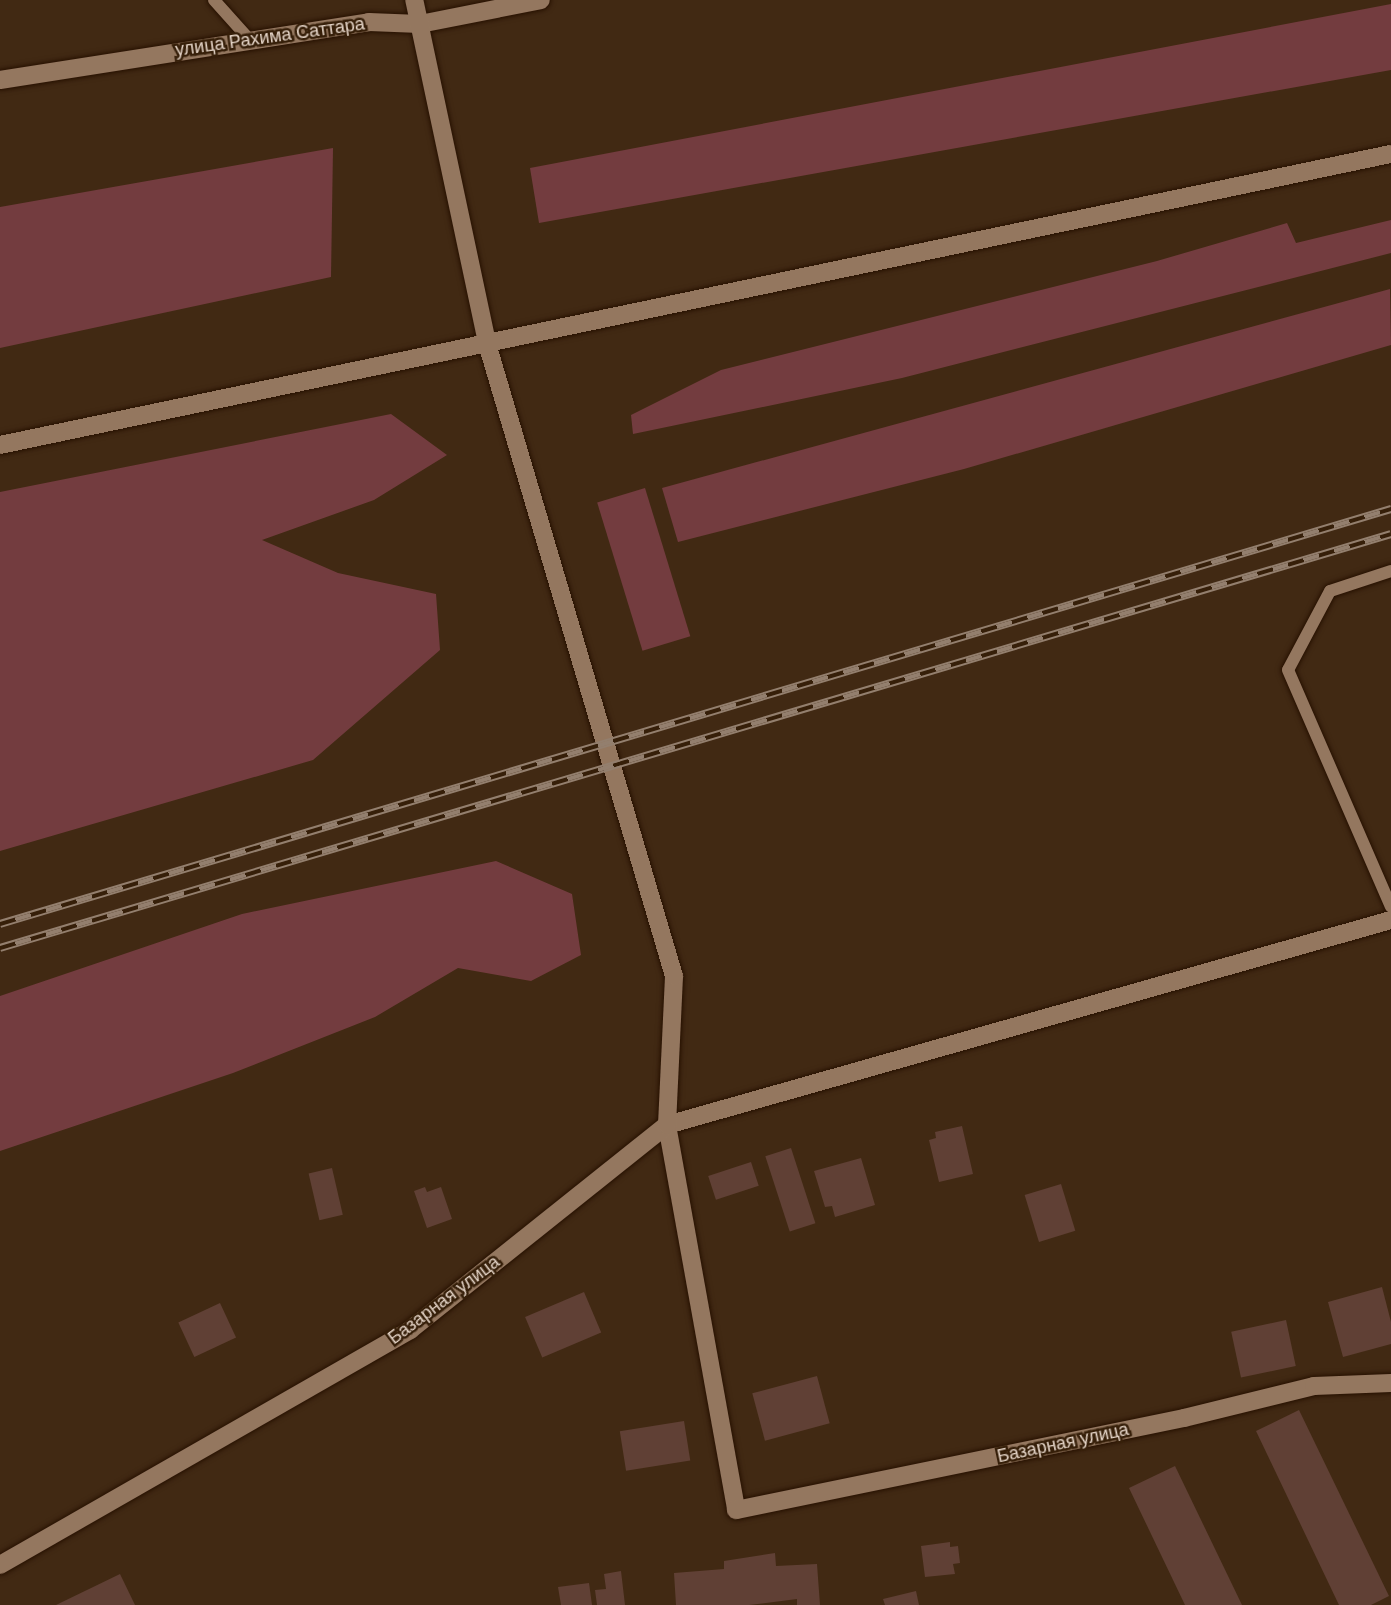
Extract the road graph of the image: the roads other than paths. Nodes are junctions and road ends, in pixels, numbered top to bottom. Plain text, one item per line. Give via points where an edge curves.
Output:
1 (214, 0) edge
2 (414, 0) edge
3 (541, 0) edge
4 (419, 24) junction
5 (250, 39) junction
6 (0, 80) edge
7 (1391, 155) edge
8 (488, 347) junction
9 (0, 445) edge
10 (1391, 571) edge
11 (1391, 907) edge
12 (1391, 920) edge
13 (667, 1125) junction
14 (1391, 1383) edge
15 (0, 1565) edge

1 - 5 lane
2 - 4 street
3 - 4 street, улица Рахима Саттара
4 - 5 street, улица Рахима Саттара via 369,22
4 - 8 street
5 - 6 street, улица Рахима Саттара
7 - 8 street
8 - 9 street
8 - 13 street via 674,976
10 - 11 lane via 1330,591 1288,670
12 - 13 street
13 - 14 street, Базарная улица via 736,1510 1184,1418 1314,1385
13 - 15 street, Базарная улица via 410,1331

